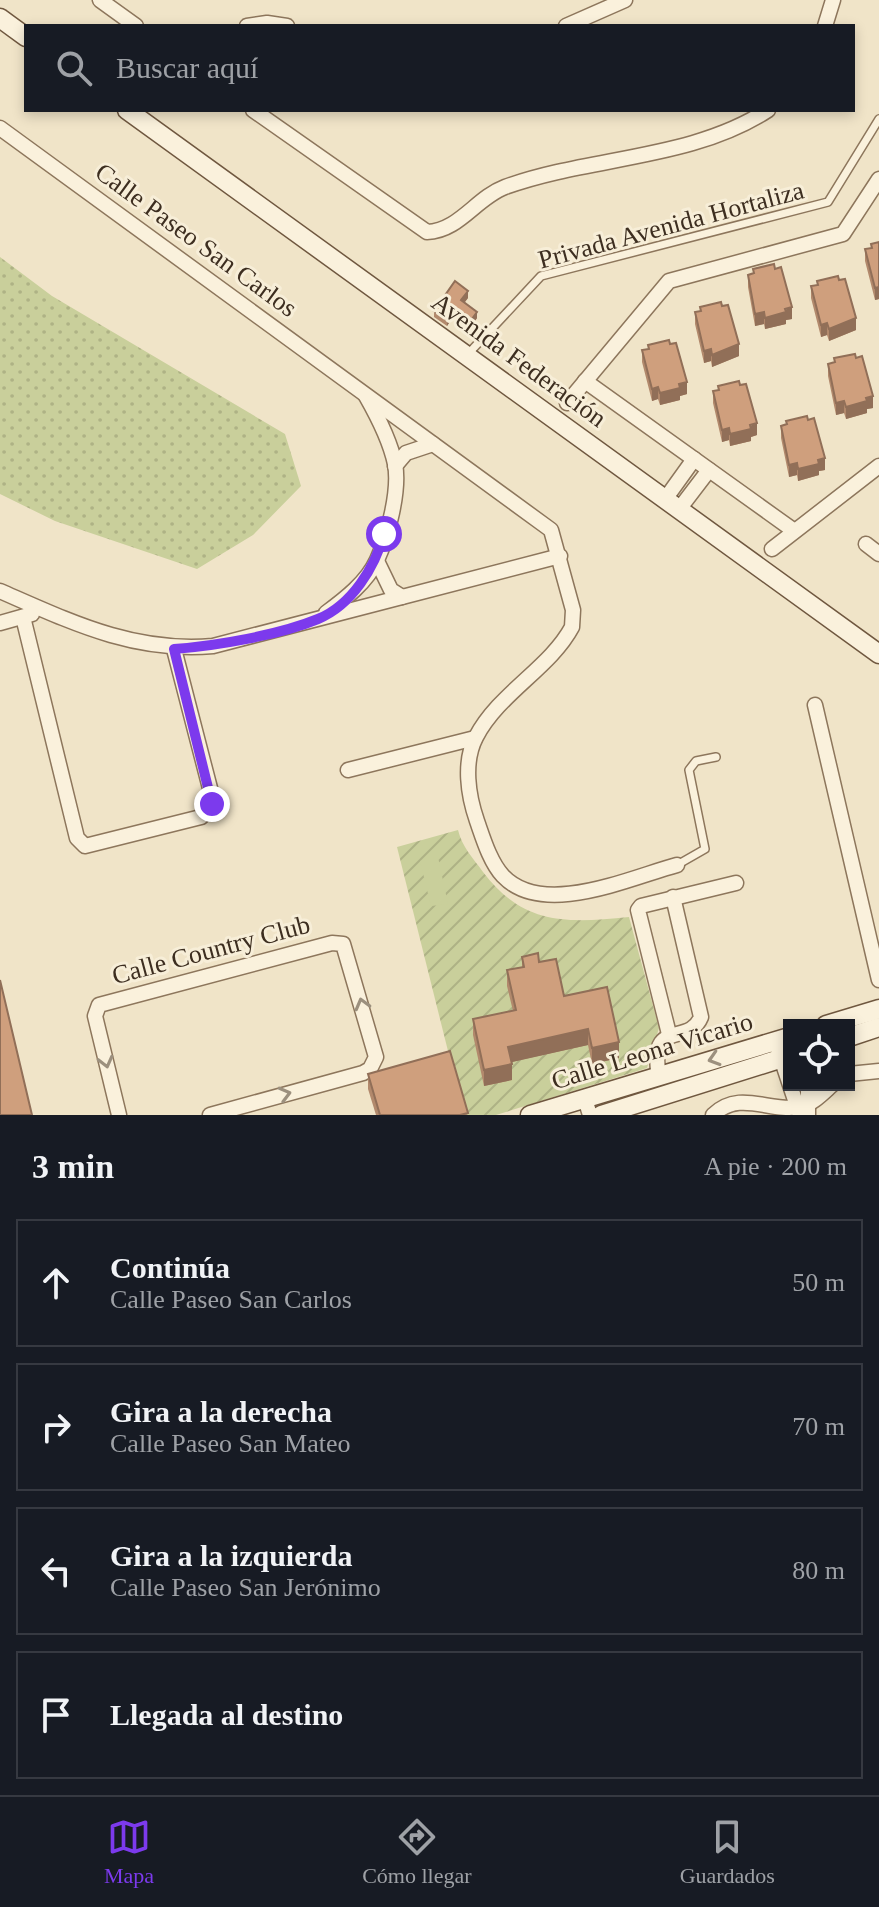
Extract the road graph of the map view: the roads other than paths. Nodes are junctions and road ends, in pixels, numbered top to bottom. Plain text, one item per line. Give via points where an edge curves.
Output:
1 (100, 0) edge
2 (625, 0) edge
3 (833, 0) edge
4 (0, 18) edge
5 (133, 24) edge
6 (571, 24) edge
7 (826, 24) edge
8 (24, 36) edge
9 (130, 112) edge
10 (256, 112) edge
11 (765, 112) edge
12 (879, 119) edge
13 (0, 128) edge
14 (879, 179) edge
15 (467, 355) junction
16 (585, 381) junction
17 (364, 392) junction
18 (567, 403) dead end
19 (433, 444) junction
20 (694, 459) junction
21 (395, 466) junction
22 (879, 466) edge
23 (709, 470) junction
24 (673, 503) junction
25 (793, 530) junction
26 (866, 544) dead end
27 (772, 549) dead end
28 (879, 554) edge
29 (560, 556) junction
30 (377, 561) junction
31 (0, 591) edge
32 (402, 597) junction
33 (43, 610) junction
34 (23, 617) junction
35 (320, 618) junction
36 (0, 623) edge
37 (174, 649) junction
38 (879, 654) edge
39 (815, 705) dead end
40 (475, 738) junction
41 (716, 757) dead end
42 (348, 770) dead end
43 (677, 865) joint
44 (736, 883) dead end
45 (673, 897) junction
46 (879, 980) edge
47 (879, 1009) edge
48 (846, 1019) edge
49 (879, 1027) edge
50 (669, 1034) junction
51 (855, 1035) edge
52 (783, 1048) edge
53 (783, 1048) edge
54 (879, 1071) edge
55 (855, 1072) edge
56 (659, 1076) junction
57 (825, 1091) edge
58 (588, 1107) edge
59 (804, 1110) edge
60 (119, 1115) edge
61 (210, 1115) edge
62 (530, 1115) edge
63 (601, 1115) edge
64 (713, 1115) edge

1 - 5 street
2 - 6 street
3 - 7 street
4 - 8 main road
9 - 15 main road, Avenida Federación
10 - 11 street via 427,232 447,228 502,188 692,143 745,125
12 - 15 lane, Privada Avenida Hortaliza via 822,206 541,276
13 - 17 street, Calle Paseo San Carlos
14 - 16 street via 843,234 669,281
15 - 24 main road, Avenida Federación
16 - 18 street
16 - 20 street
17 - 19 street, Calle Paseo San Carlos
17 - 21 street, Calle Paseo San Carlos
19 - 21 street via 406,453
19 - 29 street, Calle Paseo San Carlos via 545,523
20 - 23 street
20 - 24 street
21 - 30 street, Calle Paseo San Carlos via 396,496
22 - 25 street
23 - 24 street
23 - 25 street
24 - 38 main road, Avenida Federación
25 - 27 street
26 - 28 street
29 - 32 street
29 - 40 street via 572,627
30 - 32 street via 391,590
30 - 35 street, Calle Paseo San Carlos via 352,593
31 - 33 street
32 - 35 street
33 - 34 street
33 - 37 street via 134,643
34 - 36 street
34 - 37 street via 77,838 85,846 201,817 209,810 212,796
35 - 37 street via 213,646
39 - 46 street
40 - 42 street
40 - 43 street via 469,757 475,816 503,876 525,891 562,896
41 - 43 lane via 696,761 689,770 705,849
44 - 45 street
45 - 50 street via 701,1017 693,1027
45 - 50 street via 638,910
47 - 48 main road
49 - 51 main road
50 - 56 street via 657,1048
52 -> 56 main road, Calle Leona Vicario
53 - 63 main road, Calle Leona Vicario
54 - 55 street
56 - 58 main road, Calle Leona Vicario
57 - 59 street
58 - 62 main road, Calle Leona Vicario
59 - 64 street via 734,1103
61 -> 60 street, Calle Country Club via 370,1069 376,1057 343,944 99,1005 95,1016

